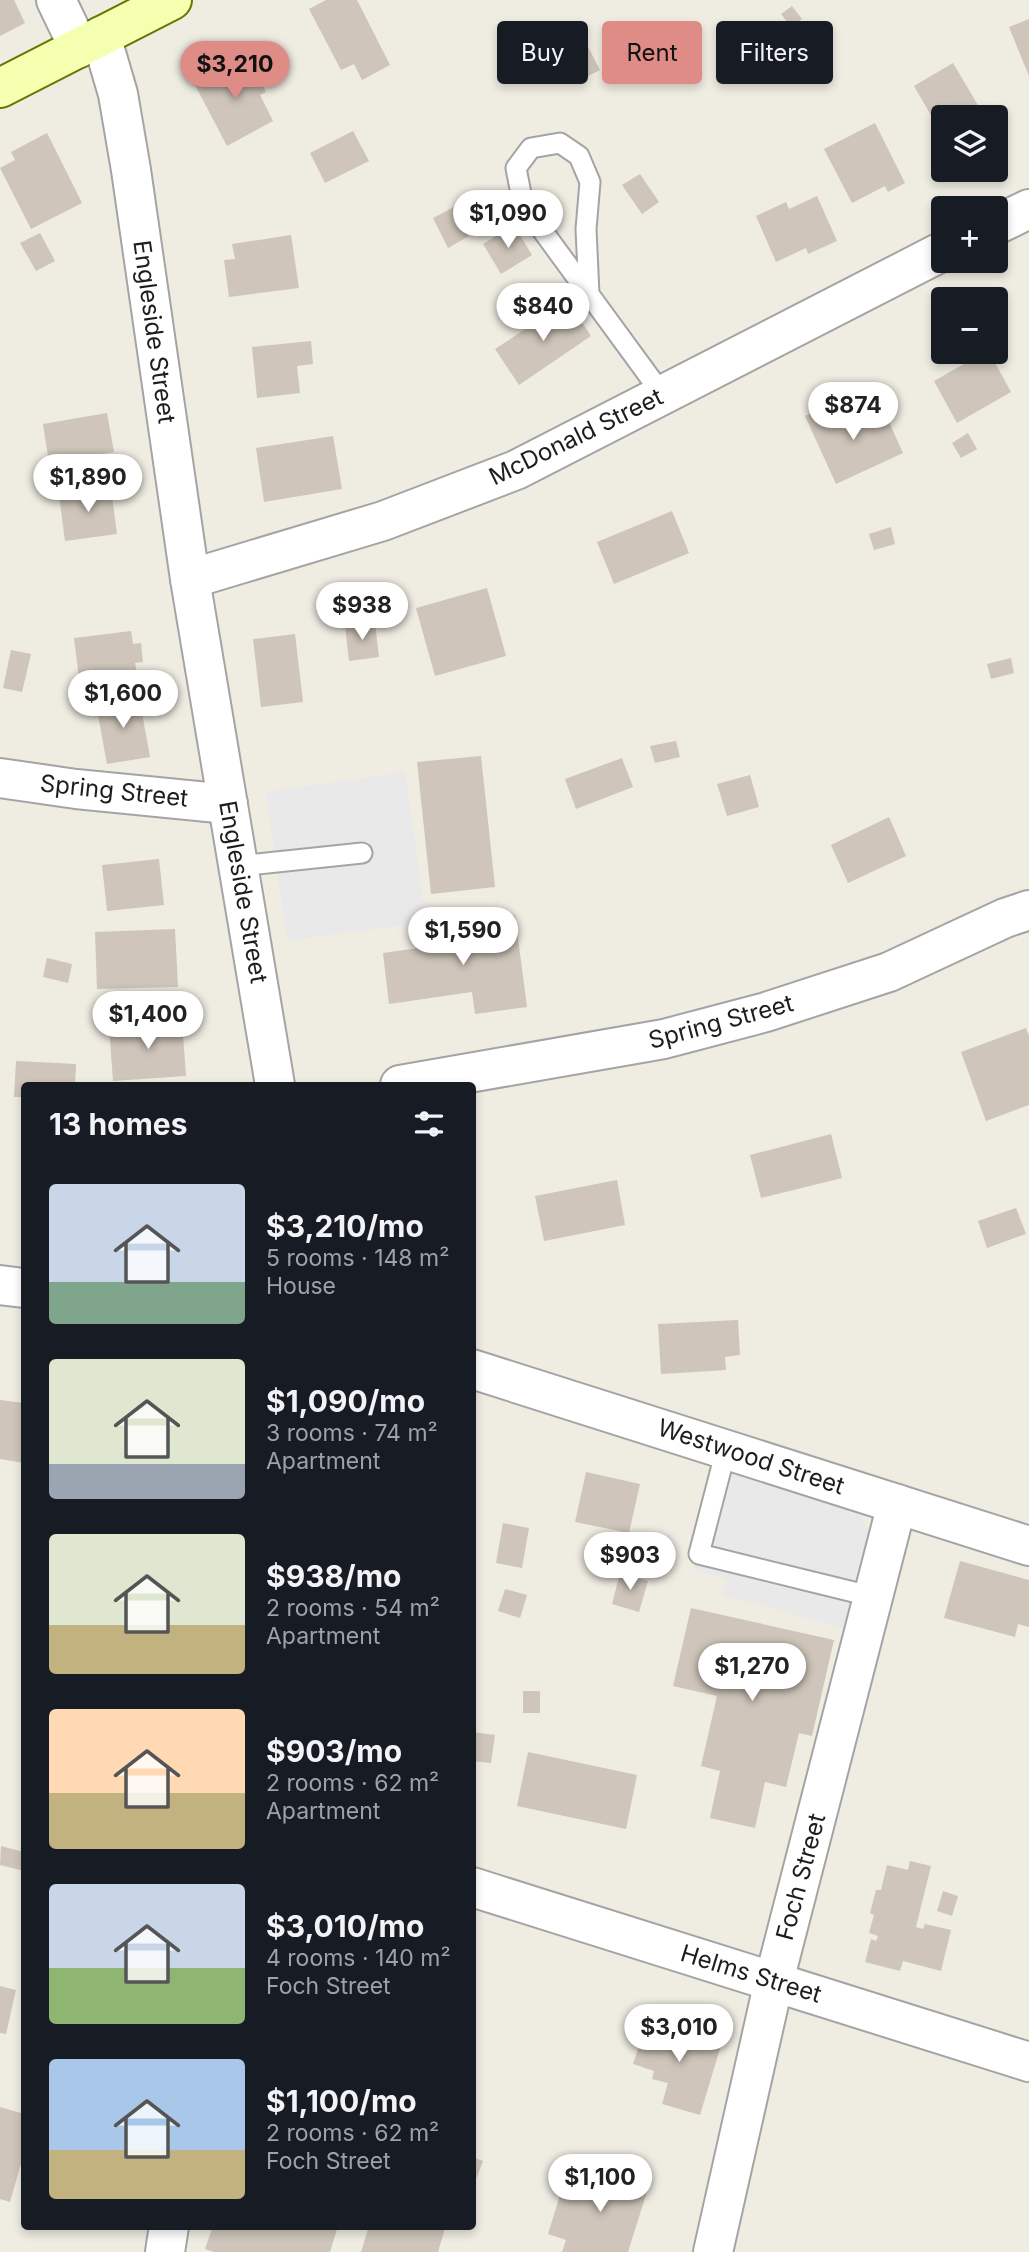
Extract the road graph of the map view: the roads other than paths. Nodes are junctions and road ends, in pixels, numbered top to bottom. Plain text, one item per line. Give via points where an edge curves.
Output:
1 (56, 0) edge
2 (172, 0) edge
3 (90, 42) junction
4 (0, 88) edge
5 (1029, 209) edge
6 (1008, 219) edge
7 (931, 256) edge
8 (589, 294) junction
9 (662, 394) junction
10 (190, 579) junction
11 (0, 778) edge
12 (228, 804) junction
13 (362, 853) dead end
14 (239, 866) junction
15 (1029, 910) edge
16 (275, 1082) edge
17 (417, 1082) edge
18 (0, 1285) edge
19 (21, 1288) edge
20 (476, 1370) edge
21 (726, 1450) junction
22 (897, 1504) junction
23 (1029, 1545) edge
24 (874, 1598) junction
25 (476, 1888) edge
26 (774, 1982) junction
27 (1029, 2062) edge
28 (168, 2230) edge
29 (165, 2252) edge
30 (713, 2252) edge

1 - 3 street, Engleside Street
2 - 3 main road
3 - 4 main road
3 - 10 street, Engleside Street via 117,94
5 - 6 street
7 - 9 street, McDonald Street
8 - 8 lane via 523,204 516,169 531,148 560,143 579,156 590,182 586,229
8 - 9 lane
9 - 10 street, McDonald Street via 516,470 383,521
10 - 12 street, Engleside Street
11 - 12 street, Spring Street
12 - 14 street, Engleside Street
13 - 14 lane
14 - 16 street, Engleside Street
15 - 17 street, Spring Street via 889,972 766,1012 664,1039
18 - 19 street
20 - 21 street, Westwood Street
21 - 22 street, Westwood Street
21 - 24 lane via 699,1554
22 - 23 street, Westwood Street
22 - 24 street, Foch Street
24 - 26 street, Foch Street
25 - 26 street, Helms Street
26 - 27 street, Helms Street
26 - 30 street, Foch Street
28 - 29 street

